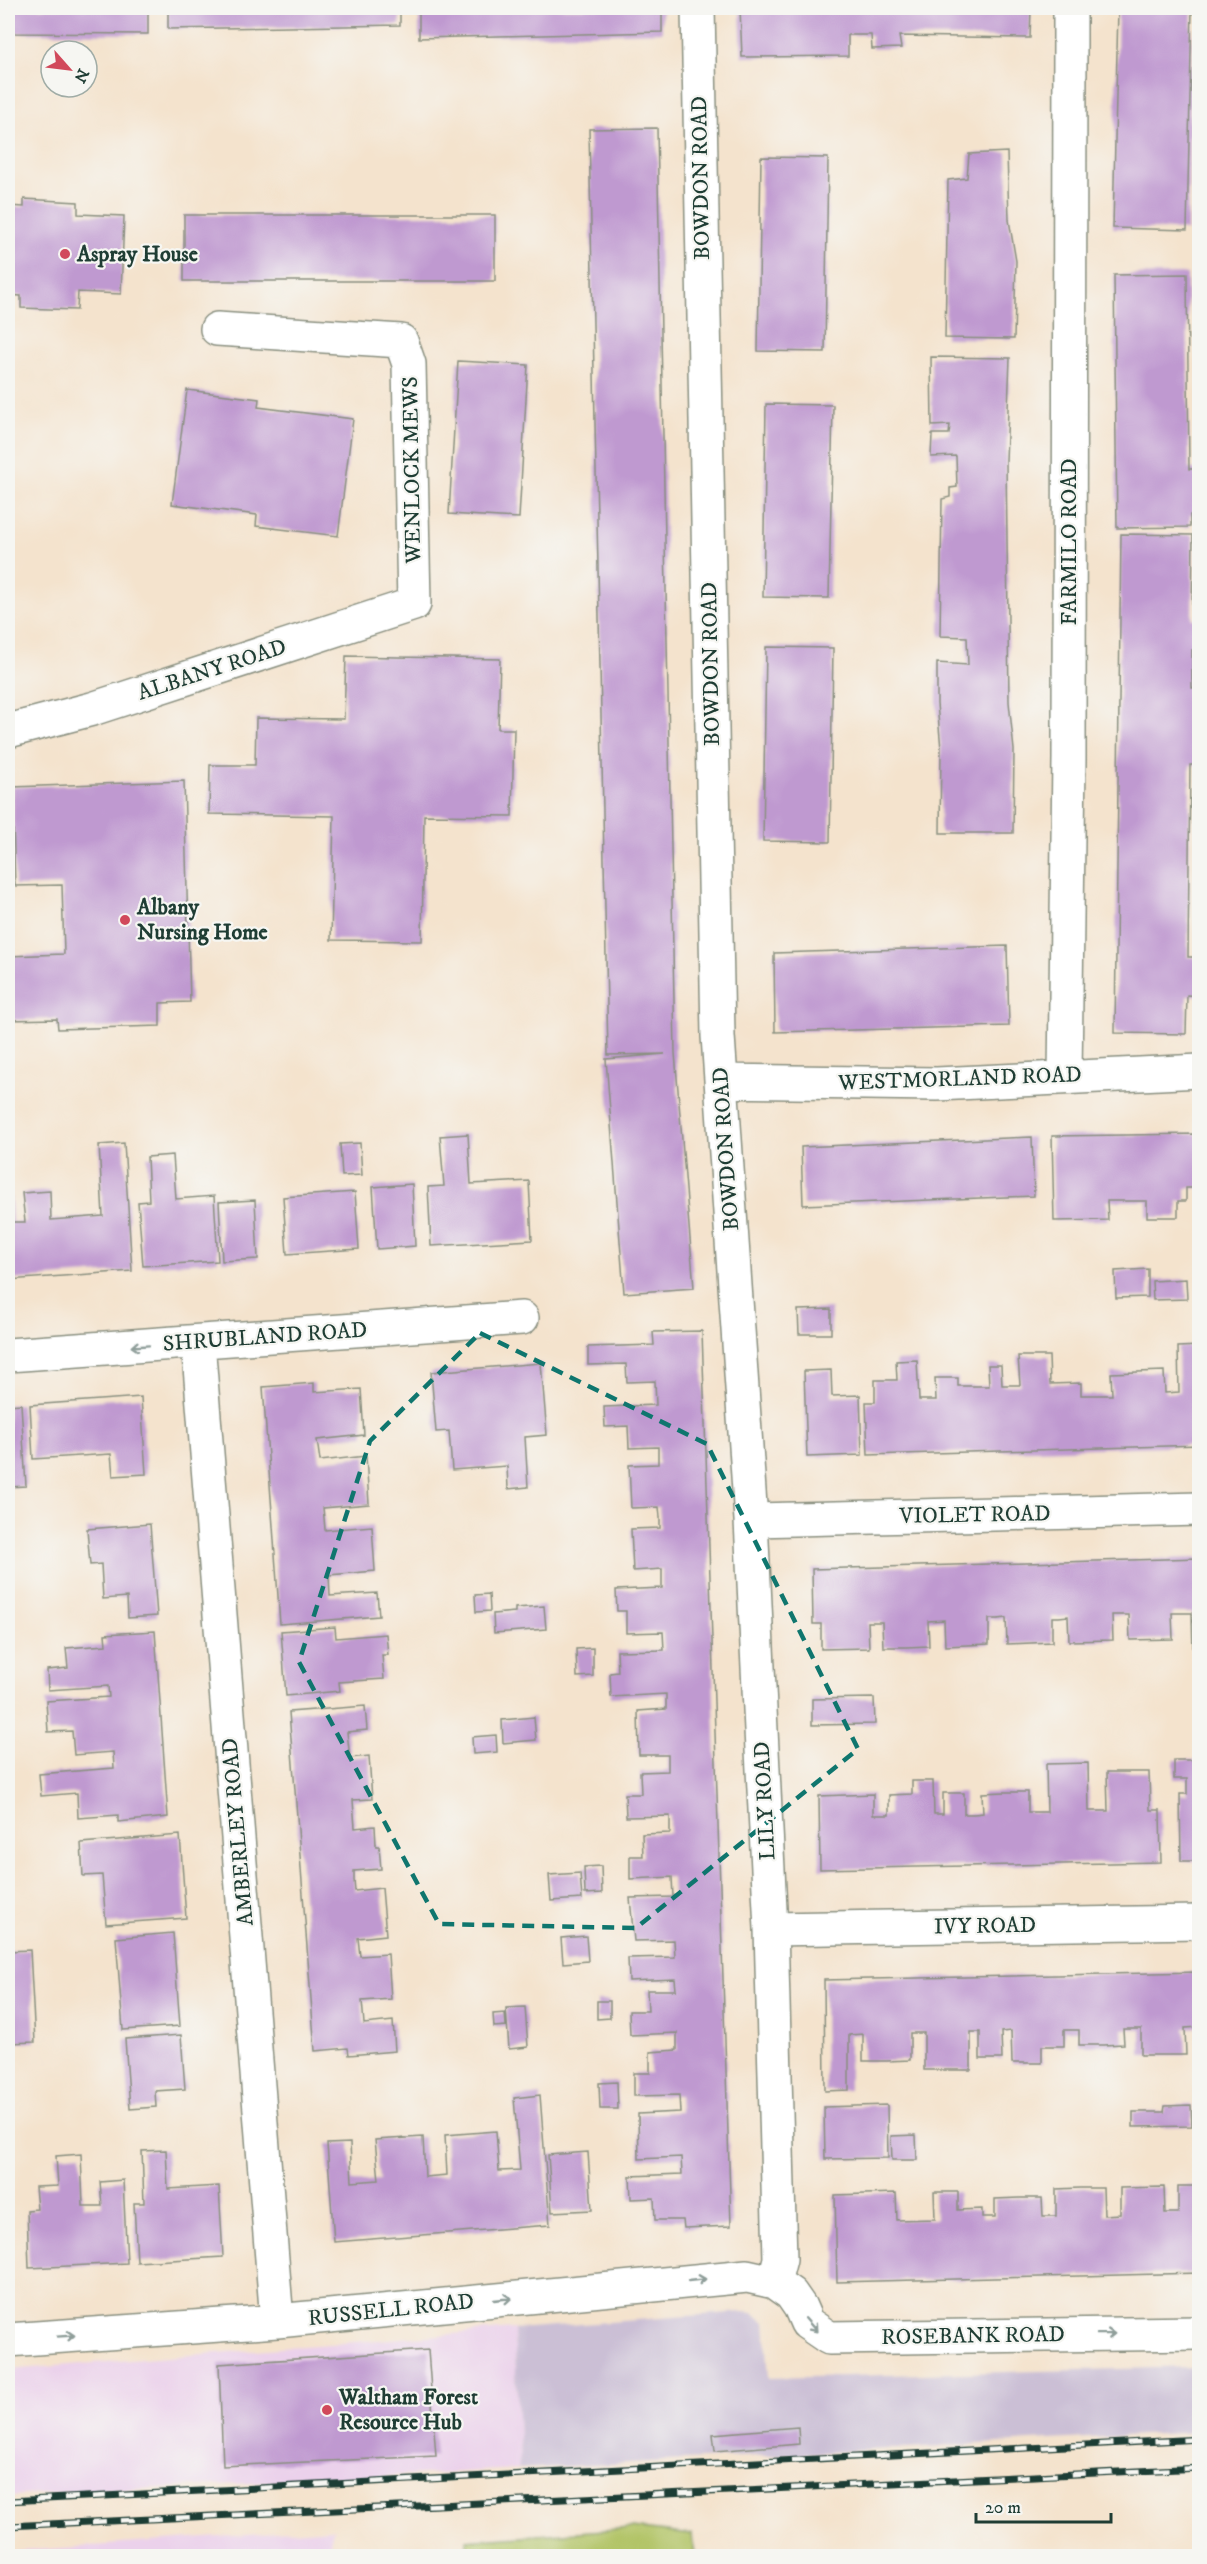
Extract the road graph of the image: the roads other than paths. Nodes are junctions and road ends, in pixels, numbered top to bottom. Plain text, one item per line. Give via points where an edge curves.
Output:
1 (698, 8) edge
2 (1070, 8) edge
3 (217, 329) dead end
4 (414, 604) joint
5 (8, 730) edge
6 (1200, 1071) edge
7 (1065, 1076) junction
8 (721, 1081) junction
9 (522, 1318) dead end
10 (737, 1319) joint
11 (198, 1342) junction
12 (8, 1355) edge
13 (1200, 1509) edge
14 (751, 1520) junction
15 (1200, 1922) edge
16 (771, 1929) junction
17 (774, 2282) junction
18 (277, 2321) junction
19 (1200, 2332) edge
20 (8, 2340) edge

1 - 8 street, BOWDON ROAD
2 - 7 street, FARMILO ROAD
3 - 4 street, WENLOCK MEWS via 401,341 410,364
4 - 5 street, ALBANY ROAD via 92,709
6 - 7 street, WESTMORLAND ROAD
7 - 8 street, WESTMORLAND ROAD via 937,1084
8 - 10 street, BOWDON ROAD
9 - 11 street, SHRUBLAND ROAD
10 - 14 street, LILY ROAD
11 -> 12 street, SHRUBLAND ROAD
11 - 18 street, AMBERLEY ROAD
13 - 14 street, VIOLET ROAD
14 - 16 street, LILY ROAD
15 - 16 street, IVY ROAD
16 - 17 street, LILY ROAD via 780,2259
18 -> 17 street, RUSSELL ROAD via 747,2276
17 -> 19 street, ROSEBANK ROAD via 791,2294 807,2323 829,2338
20 -> 18 street, RUSSELL ROAD

